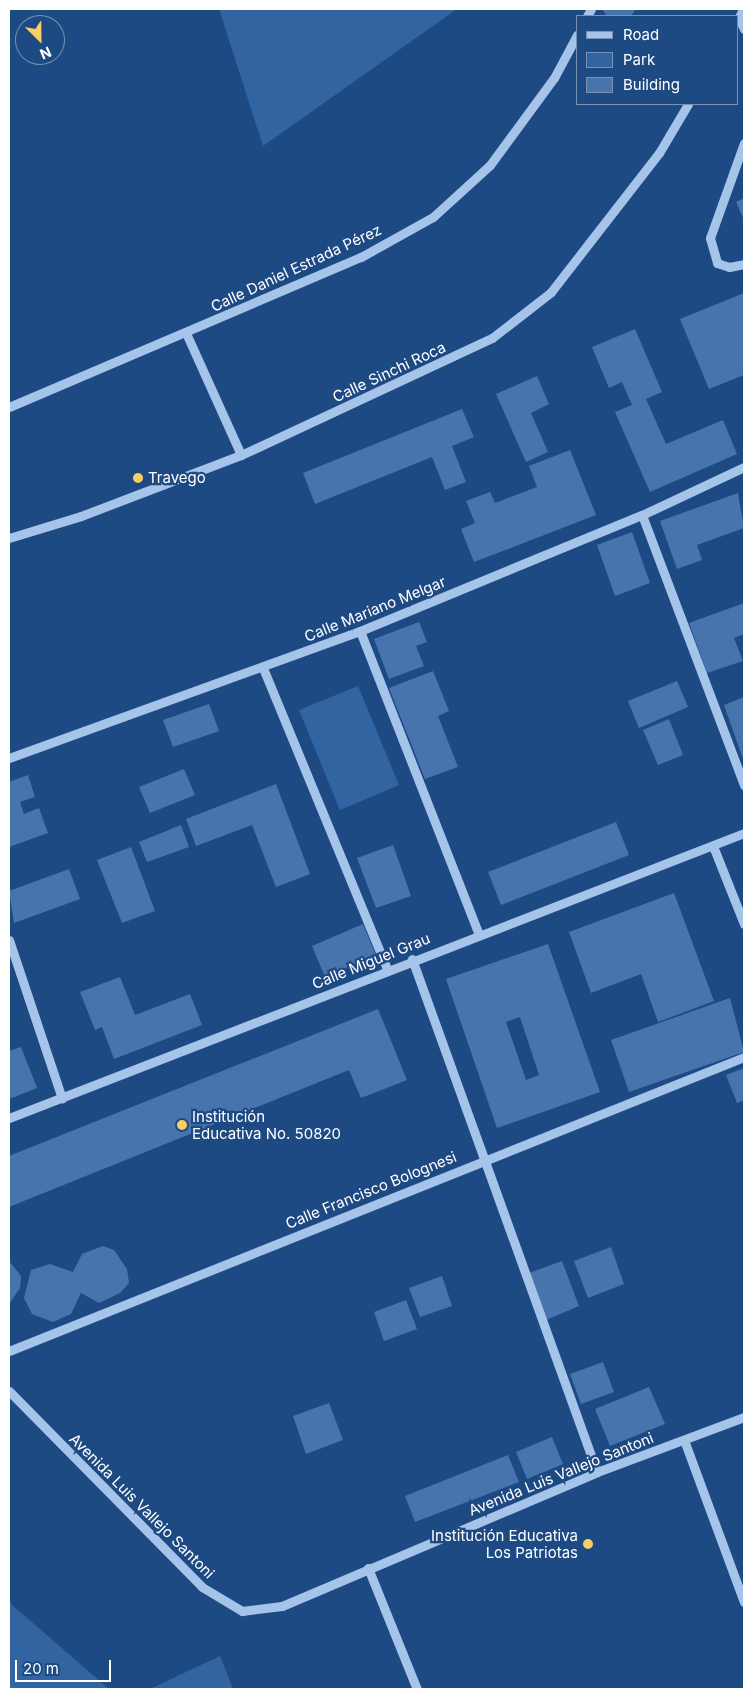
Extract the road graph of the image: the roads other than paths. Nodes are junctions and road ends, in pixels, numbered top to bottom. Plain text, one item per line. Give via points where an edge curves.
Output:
1 (743, 9) edge
2 (738, 20) edge
3 (744, 29) edge
4 (576, 37) edge
5 (687, 105) edge
6 (744, 143) edge
7 (744, 264) edge
8 (186, 333) junction
9 (9, 406) edge
10 (241, 455) junction
11 (744, 467) edge
12 (642, 515) junction
13 (9, 538) edge
14 (360, 631) junction
15 (263, 668) junction
16 (9, 758) edge
17 (744, 785) edge
18 (744, 833) edge
19 (712, 846) junction
20 (744, 924) edge
21 (479, 934) junction
22 (9, 940) edge
23 (412, 959) junction
24 (387, 969) junction
25 (744, 1057) edge
26 (62, 1098) junction
27 (9, 1118) edge
28 (484, 1160) junction
29 (9, 1351) edge
30 (10, 1396) edge
31 (744, 1417) edge
32 (684, 1440) junction
33 (596, 1472) junction
34 (368, 1568) junction
35 (744, 1602) edge
36 (418, 1689) edge

1 - 2 street
2 - 3 street
4 - 8 street, Calle Daniel Estrada Pérez via 554,78 490,165 433,216 361,257
5 - 10 street, Calle Sinchi Roca via 659,152 551,292 492,338
6 - 7 street via 710,238 717,263 729,267
8 - 9 street, Calle Daniel Estrada Pérez
8 - 10 street
10 - 13 street, Calle Sinchi Roca via 81,516
11 - 12 street, Calle Mariano Melgar
12 - 14 street, Calle Mariano Melgar
12 - 17 street
14 - 15 street, Calle Mariano Melgar
14 - 21 street
15 - 16 street, Calle Mariano Melgar
15 - 24 street
18 - 19 street, Calle Miguel Grau
19 - 20 street
19 - 21 street, Calle Miguel Grau
21 - 23 street, Calle Miguel Grau
22 - 26 street
23 - 24 street, Calle Miguel Grau
23 - 28 street
24 - 26 street, Calle Miguel Grau
25 - 28 street, Calle Francisco Bolognesi
26 - 27 street, Calle Miguel Grau
28 - 29 street, Calle Francisco Bolognesi
28 - 33 street
30 - 34 street, Avenida Luis Vallejo Santoni via 202,1587 226,1604 242,1611 264,1611
31 - 32 street, Avenida Luis Vallejo Santoni
32 - 33 street, Avenida Luis Vallejo Santoni
32 - 35 street
33 - 34 street, Avenida Luis Vallejo Santoni
34 - 36 street

